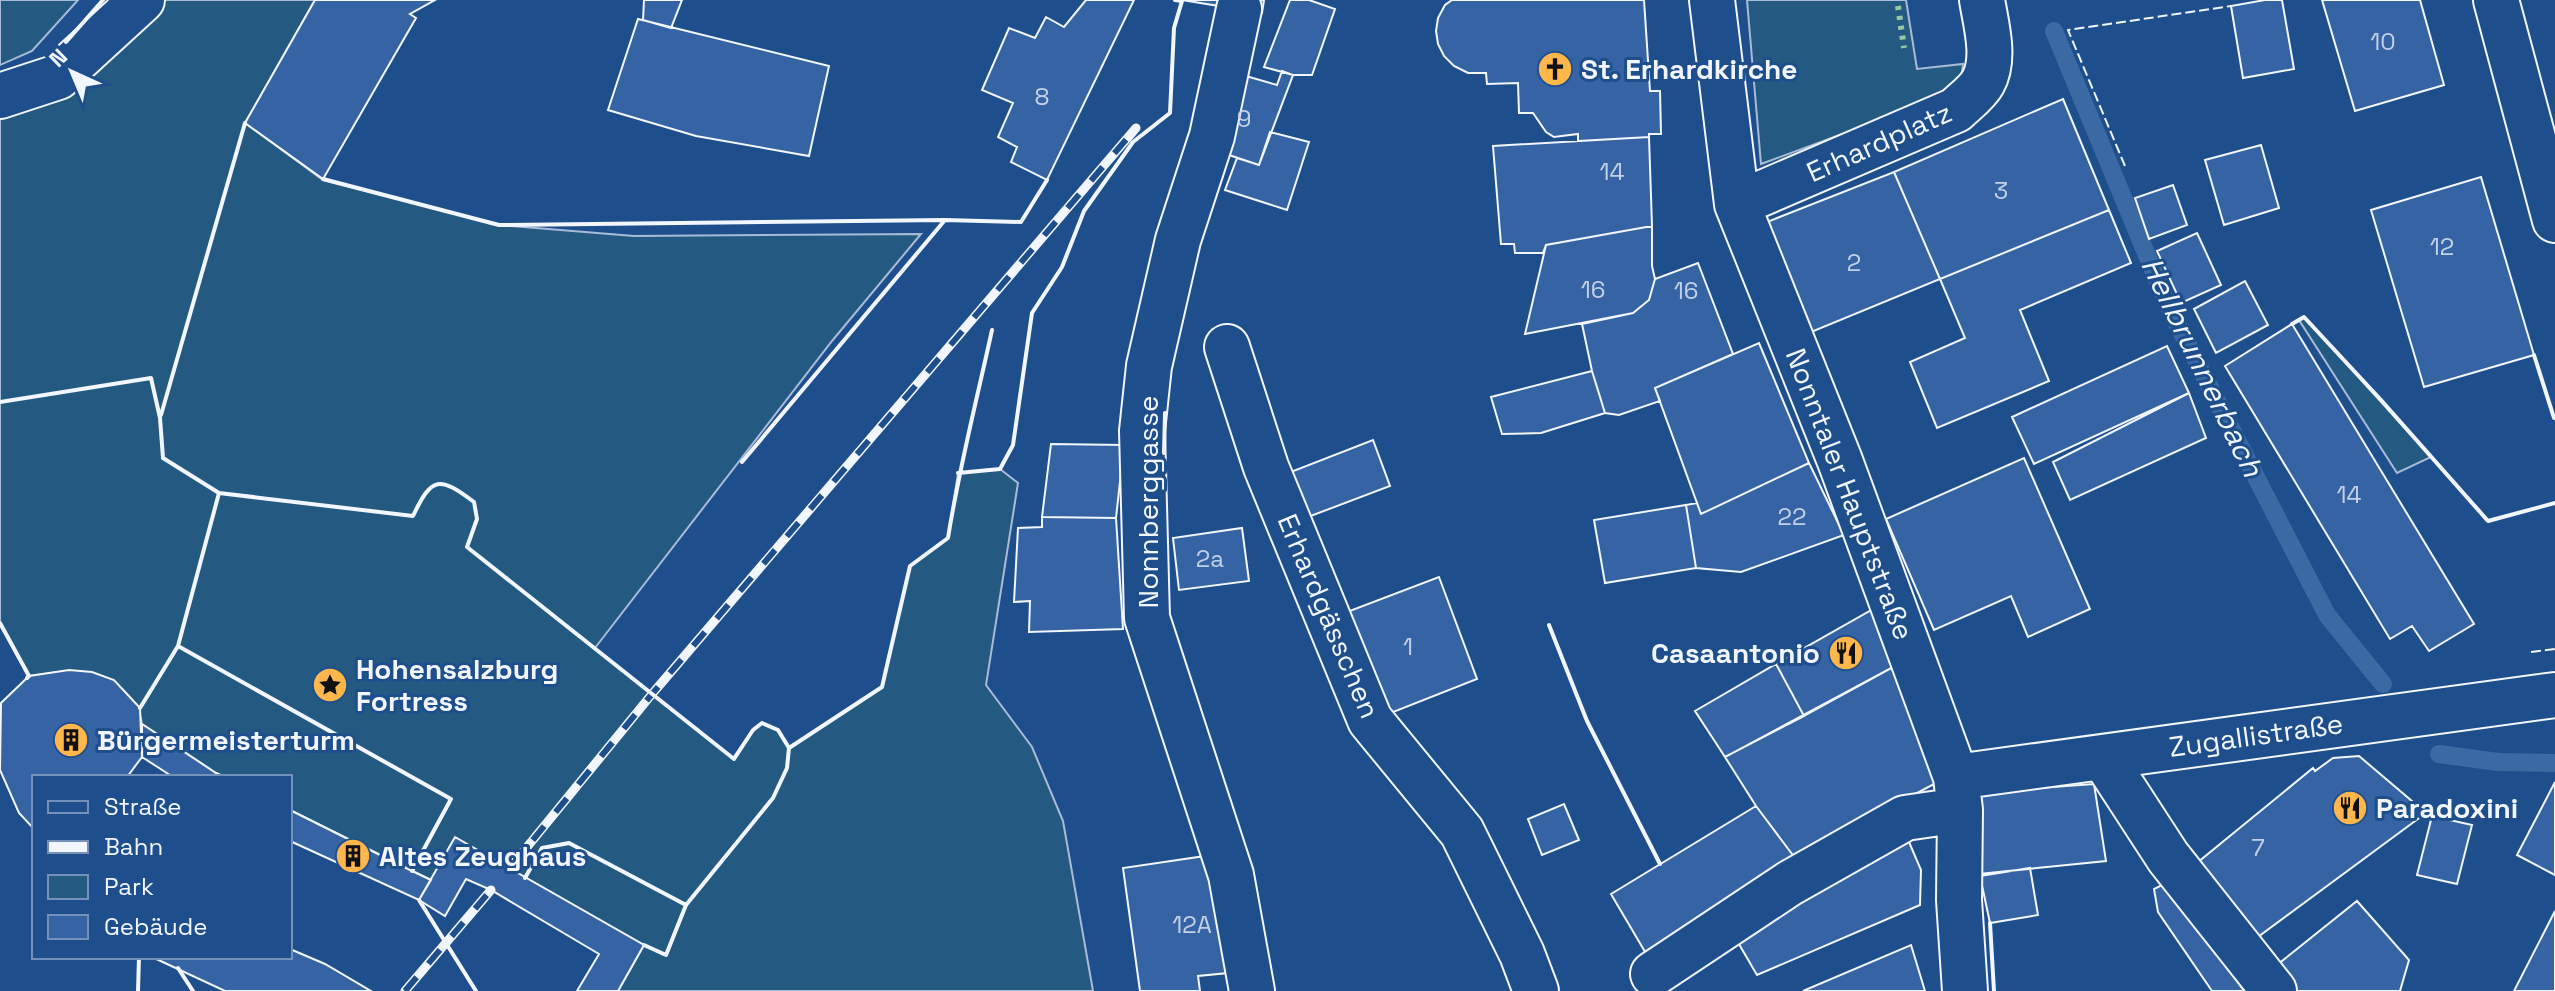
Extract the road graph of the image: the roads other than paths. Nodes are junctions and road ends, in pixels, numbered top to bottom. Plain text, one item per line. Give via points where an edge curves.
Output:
1 (142, 0) edge
2 (1712, 0) edge
3 (2496, 0) edge
4 (1986, 1) edge
5 (1239, 9) dead end
6 (0, 96) edge
7 (1737, 204) junction
8 (2555, 220) edge
9 (1227, 347) dead end
10 (2555, 695) edge
11 (2103, 757) junction
12 (1958, 793) junction
13 (1653, 974) dead end
14 (1252, 991) edge
15 (1536, 991) edge
16 (1965, 991) edge
17 (2274, 991) edge

1 - 6 street via 58,77
2 - 7 street, Nonntaler Hauptstraße
3 - 8 street
4 - 7 street, Erhardplatz via 1988,69 1956,110
5 - 14 street, Nonnberggasse via 1212,136 1178,240 1155,338 1142,431 1147,618 1231,875
7 - 12 street, Nonntaler Hauptstraße via 1840,461
9 - 15 street, Erhardgässchen via 1266,467 1370,720 1462,832
10 - 11 street, Zugallistraße
11 - 12 street, Zugallistraße
11 - 17 street via 2168,857
12 - 13 street, Zugallistraße via 1790,883
12 - 16 street, Nonntaler Hauptstraße

